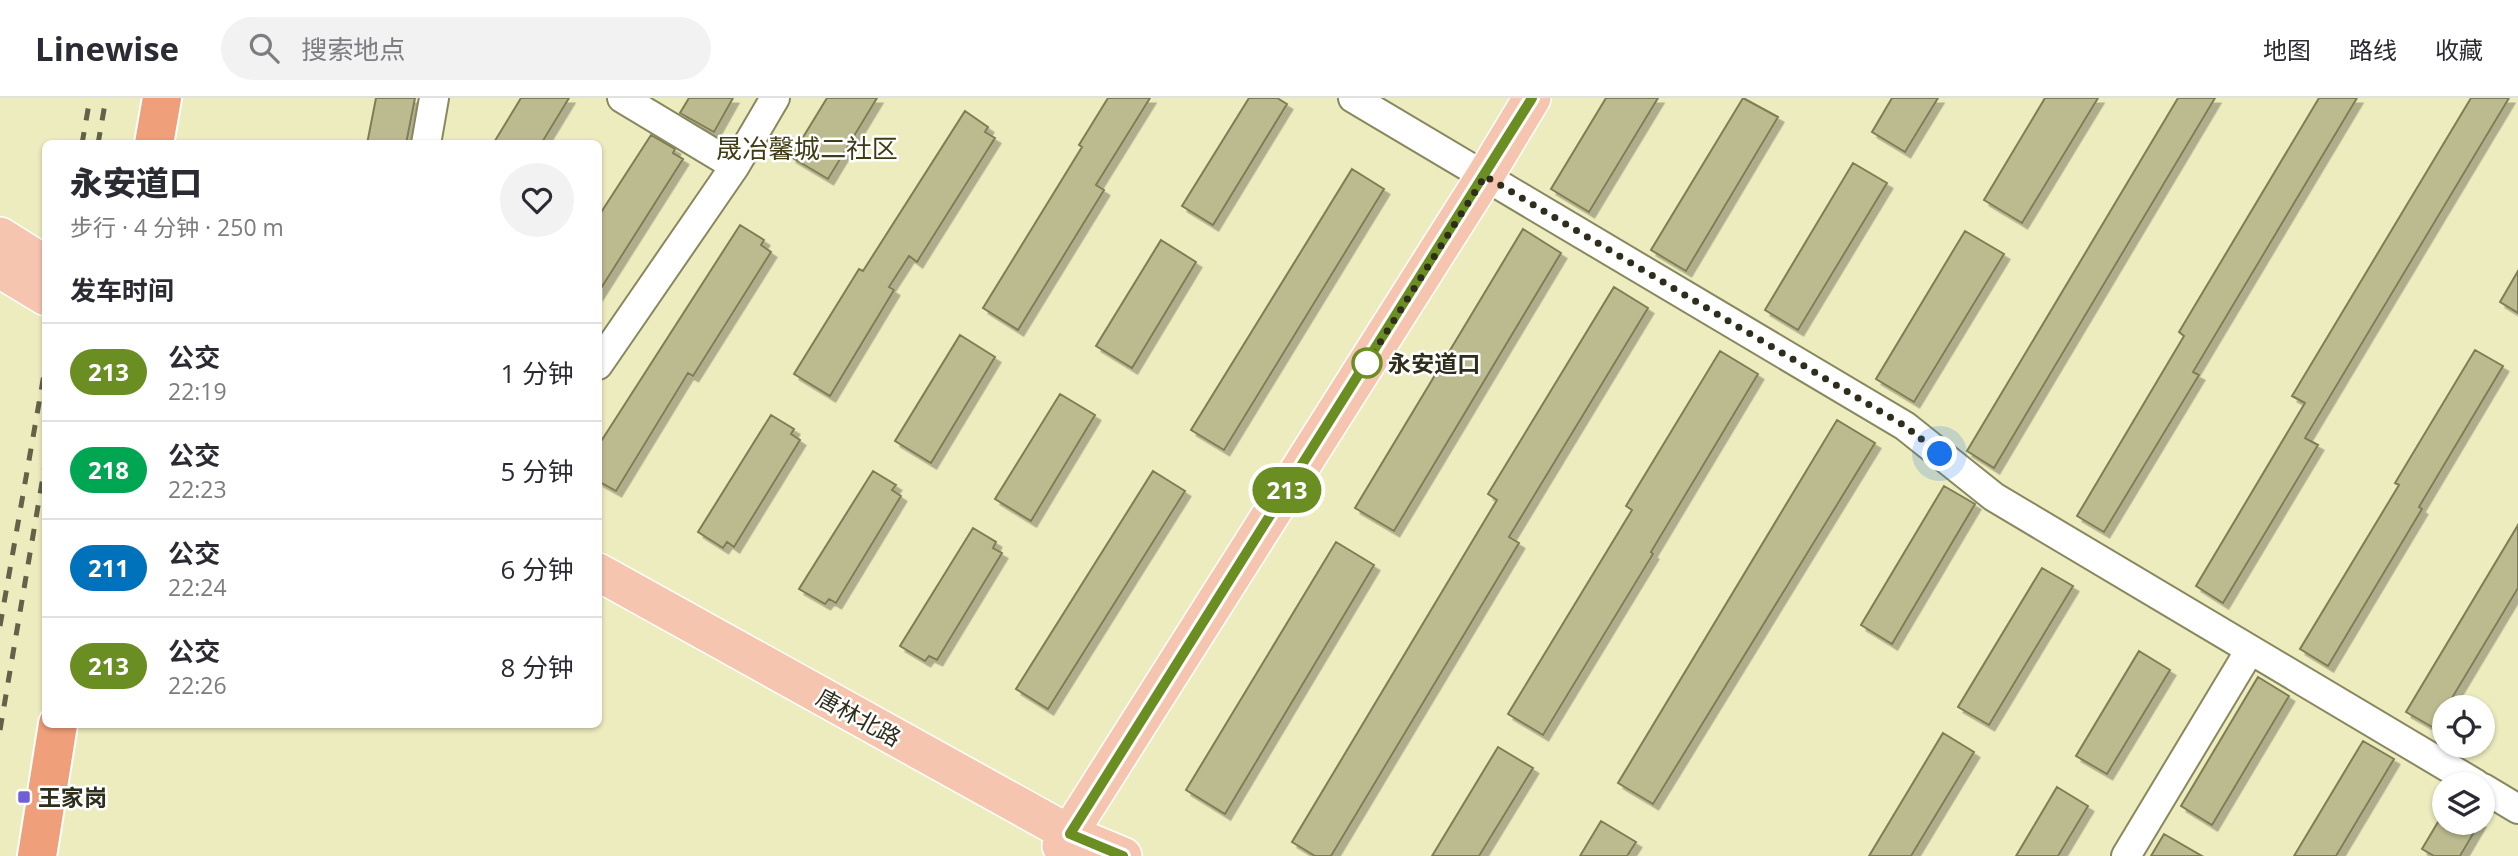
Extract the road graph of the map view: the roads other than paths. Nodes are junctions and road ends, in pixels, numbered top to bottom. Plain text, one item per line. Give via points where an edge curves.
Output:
1 (162, 98) edge
2 (434, 98) edge
3 (622, 98) edge
4 (775, 98) edge
5 (1353, 98) edge
6 (1532, 98) edge
7 (155, 140) edge
8 (427, 140) edge
9 (735, 166) junction
10 (1485, 176) junction
11 (0, 236) edge
12 (42, 262) edge
13 (0, 270) edge
14 (42, 294) edge
15 (602, 359) edge
16 (602, 574) edge
17 (602, 599) edge
18 (2250, 650) junction
19 (57, 728) edge
20 (2456, 772) edge
21 (2495, 795) edge
22 (2518, 809) edge
23 (1072, 845) edge
24 (37, 856) edge
25 (1123, 856) edge
26 (2126, 856) edge

1 - 7 highway
2 - 8 street
3 - 9 street
4 - 9 street
5 - 10 street
6 - 10 main road
9 - 15 street
10 - 18 street via 1905,426 1994,497
10 - 23 main road
11 - 12 main road
13 - 14 main road
16 - 23 main road, 唐林北路
17 - 23 main road, 唐林北路
18 - 20 street
18 - 26 street
19 - 24 highway
21 - 22 street
23 - 25 main road, 唐林北路

